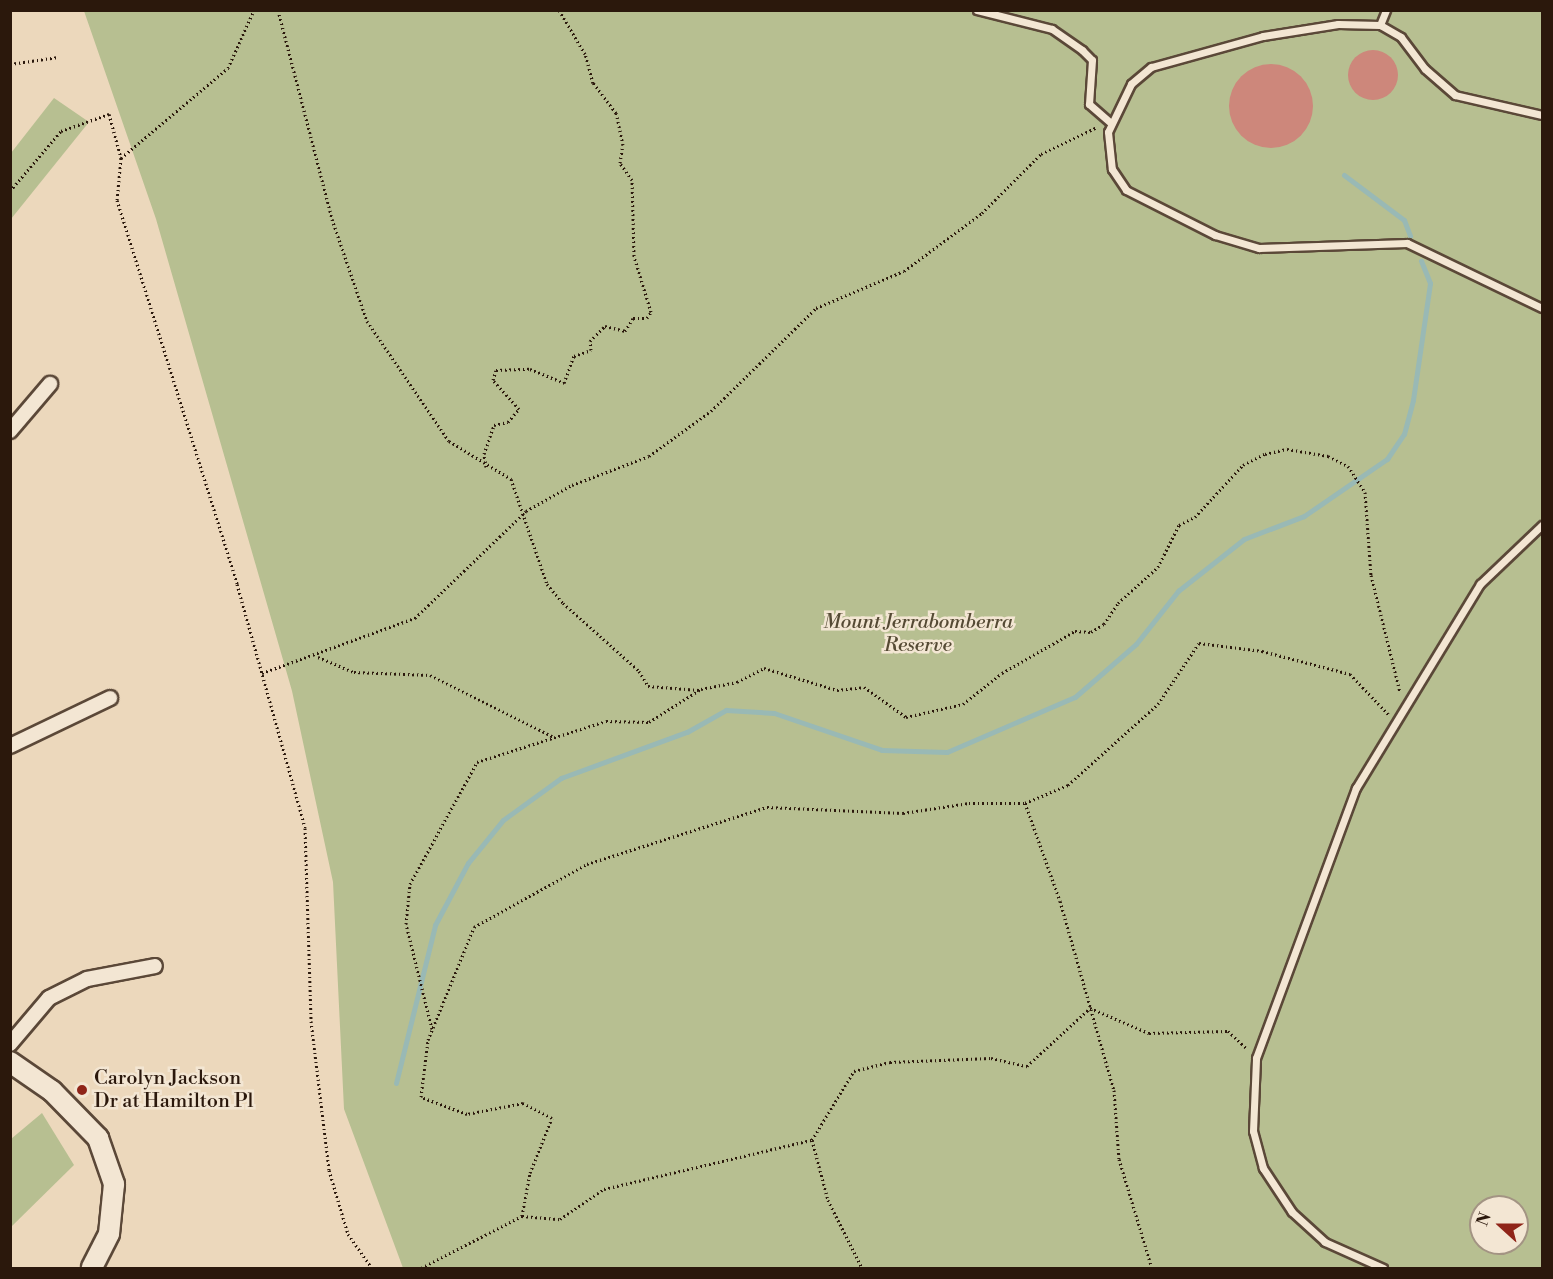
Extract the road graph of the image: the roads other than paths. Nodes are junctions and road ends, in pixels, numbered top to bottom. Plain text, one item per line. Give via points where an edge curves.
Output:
1 (977, 10) edge
2 (1386, 10) edge
3 (1380, 26) junction
4 (1542, 115) edge
5 (1110, 122) junction
6 (1542, 308) edge
7 (50, 384) dead end
8 (10, 431) edge
9 (1542, 525) edge
10 (110, 698) dead end
11 (10, 746) edge
12 (155, 966) dead end
13 (10, 1044) edge
14 (10, 1062) edge
15 (92, 1269) edge
16 (1383, 1269) edge

1 - 5 lane via 1052,29 1082,50 1092,60 1089,104
2 - 3 lane
3 - 4 lane via 1401,37 1450,92
3 - 5 lane via 1310,27 1151,67 1131,84
5 - 6 lane via 1112,169 1126,190 1215,235 1258,248 1407,243
7 - 8 street
9 - 16 lane via 1480,584 1393,720 1340,829 1256,1058 1253,1131 1267,1176 1292,1212 1325,1242
10 - 11 street
12 - 13 street via 87,979 49,998
14 - 15 street via 52,1091 98,1138 114,1184 109,1234

